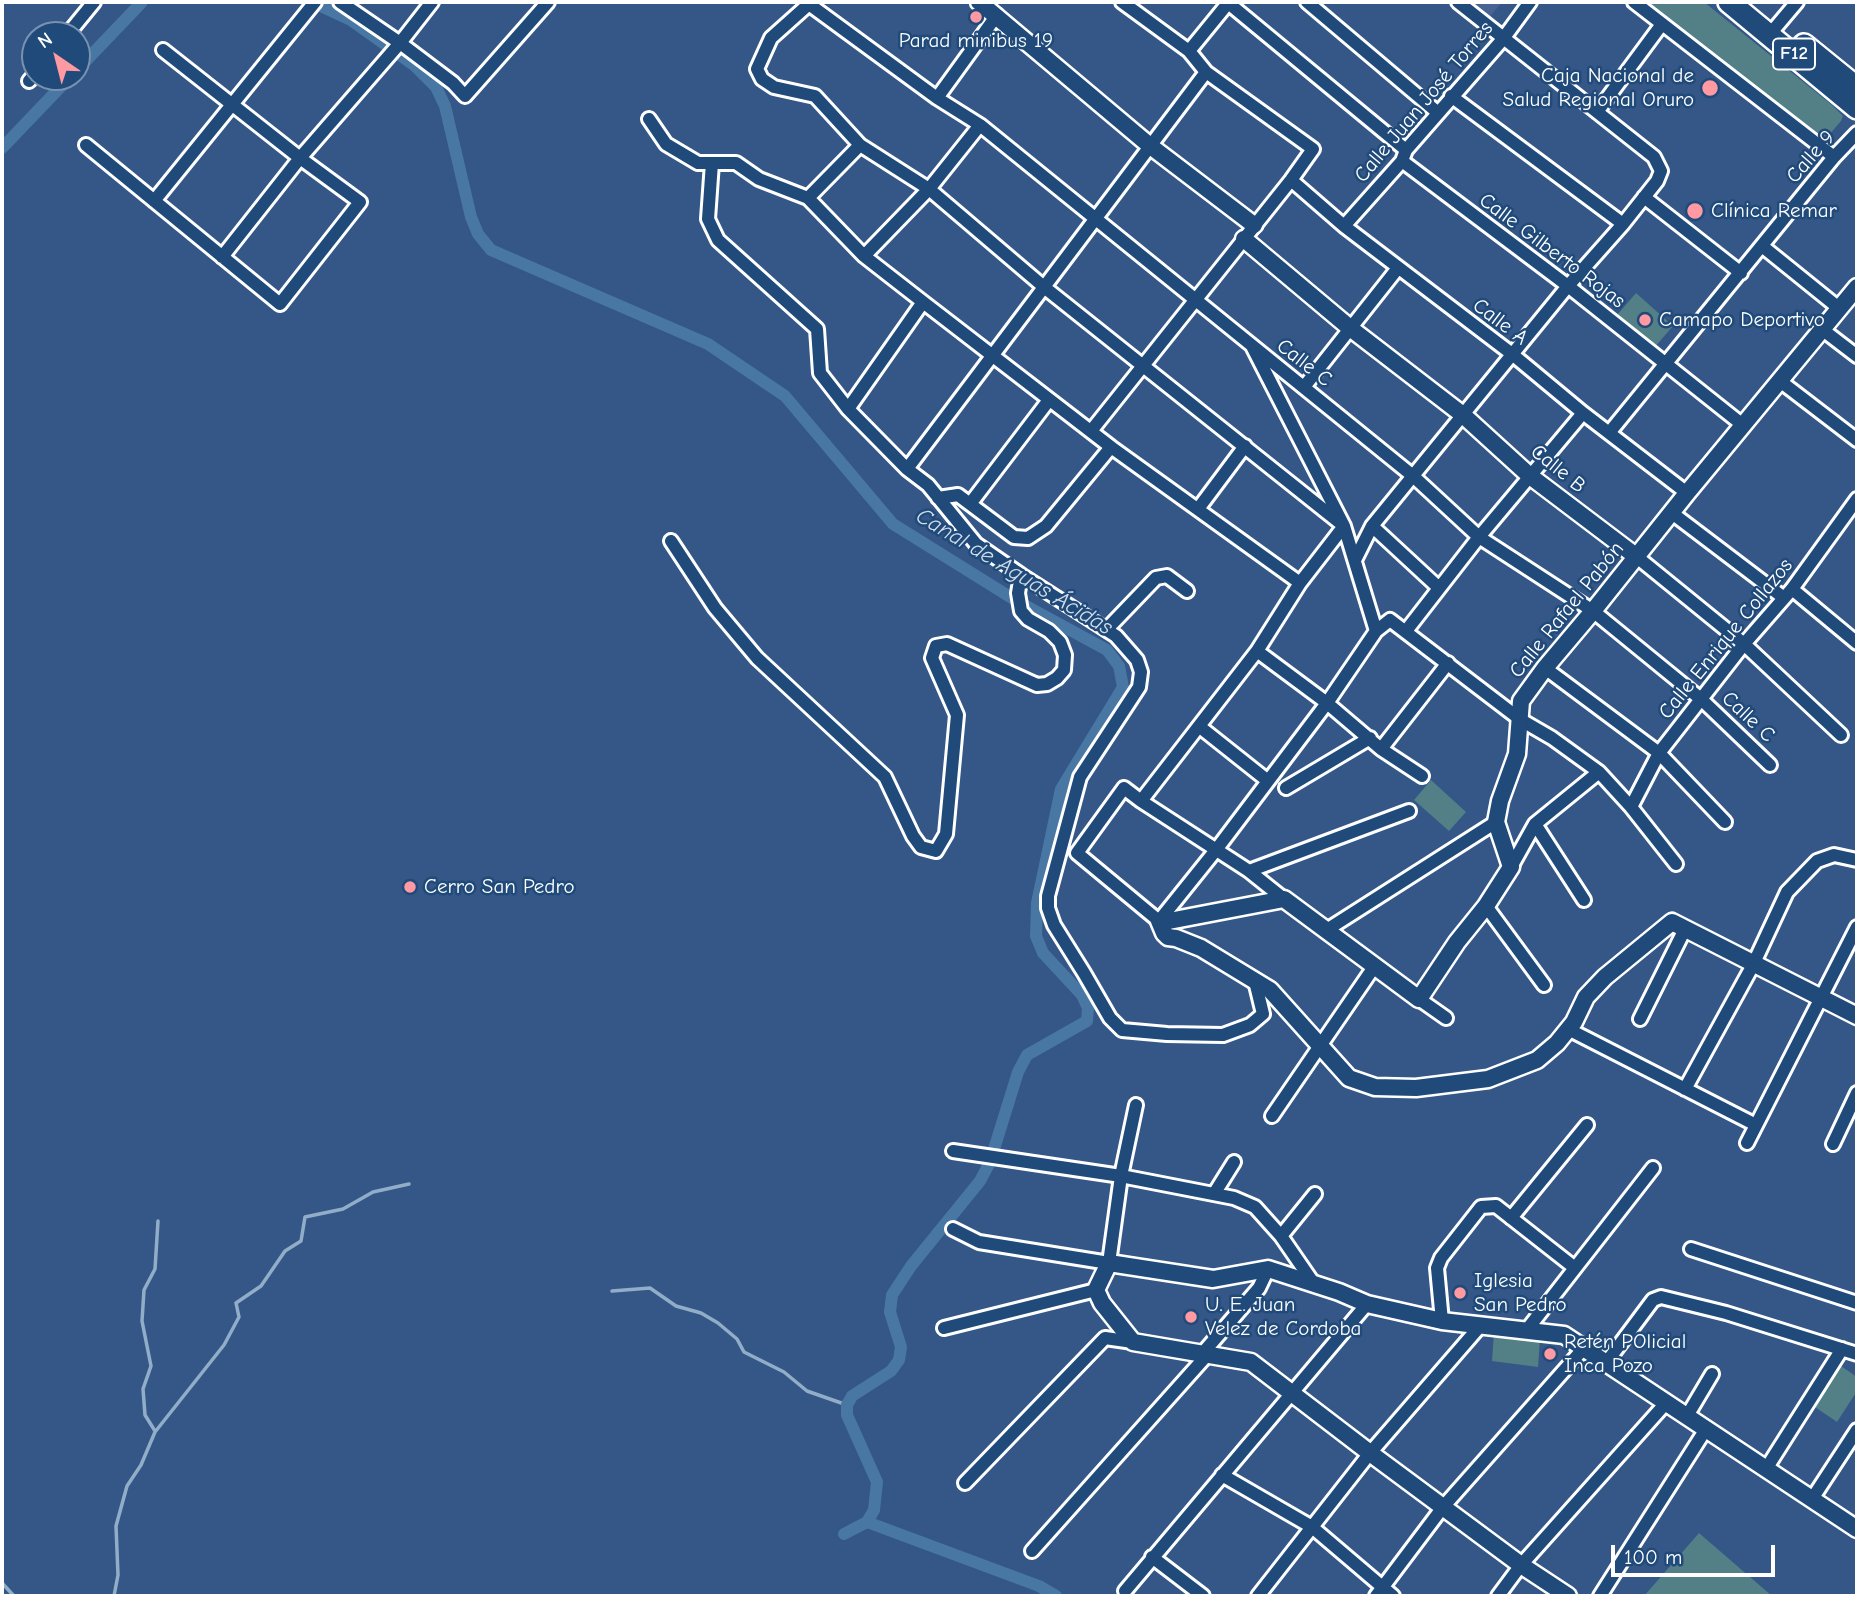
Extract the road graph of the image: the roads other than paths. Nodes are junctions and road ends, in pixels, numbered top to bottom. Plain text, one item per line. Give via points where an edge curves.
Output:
1 (94, 2) edge
2 (315, 2) edge
3 (340, 2) edge
4 (432, 2) edge
5 (548, 2) edge
6 (979, 2) edge
7 (1122, 2) edge
8 (1228, 2) edge
9 (1307, 2) edge
10 (1458, 2) edge
11 (1530, 2) edge
12 (1634, 2) edge
13 (1729, 2) edge
14 (1752, 2) edge
15 (1797, 2) edge
16 (807, 3) edge
17 (1001, 8) edge
18 (78, 21) edge
19 (1662, 24) junction
20 (1774, 29) junction
21 (1503, 39) junction
22 (400, 43) junction
23 (163, 50) dead end
24 (1189, 51) junction
25 (1206, 72) junction
26 (1857, 88) edge
27 (1451, 96) junction
28 (937, 98) junction
29 (232, 105) junction
30 (1857, 108) edge
31 (1437, 112) junction
32 (1597, 112) junction
33 (649, 119) dead end
34 (979, 125) junction
35 (1857, 133) edge
36 (86, 145) dead end
37 (860, 145) junction
38 (1149, 145) junction
39 (1404, 156) junction
40 (1835, 157) junction
41 (300, 158) junction
42 (712, 163) junction
43 (1291, 180) junction
44 (929, 188) junction
45 (808, 198) junction
46 (1644, 198) junction
47 (154, 201) junction
48 (1095, 219) junction
49 (1623, 224) junction
50 (1254, 225) junction
51 (1344, 226) junction
52 (1244, 239) junction
53 (1762, 246) junction
54 (864, 256) junction
55 (222, 257) junction
56 (1398, 268) junction
57 (1741, 273) junction
58 (1568, 286) junction
59 (1044, 287) junction
60 (1857, 287) edge
61 (1196, 301) junction
62 (923, 302) junction
63 (1840, 309) junction
64 (1350, 328) junction
65 (1823, 330) junction
66 (1252, 346) junction
67 (992, 354) junction
68 (1512, 354) junction
69 (1857, 356) edge
70 (1667, 363) junction
71 (1143, 366) junction
72 (1780, 382) junction
73 (1304, 387) junction
74 (1049, 400) junction
75 (848, 409) junction
76 (1583, 413) junction
77 (1464, 415) junction
78 (1744, 426) junction
79 (1091, 432) junction
80 (1609, 433) junction
81 (1857, 440) edge
82 (1245, 446) junction
83 (1111, 447) junction
84 (907, 469) junction
85 (1413, 476) junction
86 (1530, 476) junction
87 (1687, 493) junction
88 (938, 498) junction
89 (1857, 499) edge
90 (970, 504) junction
91 (1198, 509) junction
92 (1672, 513) junction
93 (1846, 514) junction
94 (1857, 522) edge
95 (1372, 526) junction
96 (1344, 527) junction
97 (1479, 537) junction
98 (671, 541) dead end
99 (1637, 556) junction
100 (1355, 560) junction
101 (1021, 575) junction
102 (1300, 583) junction
103 (1439, 588) junction
104 (1187, 591) dead end
105 (1788, 593) junction
106 (1593, 611) junction
107 (1107, 629) junction
108 (1376, 631) junction
109 (1406, 631) junction
110 (1857, 643) edge
111 (1744, 644) junction
112 (1257, 651) junction
113 (1448, 663) junction
114 (1545, 668) junction
115 (1702, 700) junction
116 (1327, 703) junction
117 (1521, 720) junction
118 (1200, 727) junction
119 (1841, 735) dead end
120 (1370, 738) junction
121 (1381, 749) junction
122 (1659, 753) junction
123 (1770, 765) dead end
124 (1599, 772) junction
125 (1422, 776) dead end
126 (1268, 781) junction
127 (1286, 789) dead end
128 (1141, 801) junction
129 (1631, 807) junction
130 (1409, 811) dead end
131 (1496, 822) junction
132 (1725, 822) dead end
133 (1535, 824) junction
134 (1216, 850) junction
135 (1857, 860) edge
136 (1676, 864) dead end
137 (1511, 867) junction
138 (1249, 871) junction
139 (1284, 899) junction
140 (1584, 900) dead end
141 (1486, 906) junction
142 (1159, 921) junction
143 (1857, 927) edge
144 (1685, 929) junction
145 (1325, 931) junction
146 (1753, 965) junction
147 (1374, 967) junction
148 (1255, 981) junction
149 (1544, 985) dead end
150 (1820, 998) junction
151 (1419, 999) junction
152 (1857, 1016) edge
153 (1446, 1018) dead end
154 (1640, 1019) dead end
155 (1568, 1029) junction
156 (1320, 1045) junction
157 (1685, 1089) junction
158 (1857, 1093) edge
159 (1136, 1105) dead end
160 (1272, 1116) dead end
161 (1587, 1125) dead end
162 (1756, 1125) junction
163 (1747, 1143) dead end
164 (1833, 1144) dead end
165 (953, 1151) dead end
166 (1234, 1162) dead end
167 (1653, 1168) dead end
168 (1121, 1176) junction
169 (1214, 1194) junction
170 (1315, 1194) dead end
171 (1511, 1218) junction
172 (953, 1229) dead end
173 (1281, 1236) junction
174 (1691, 1249) dead end
175 (1109, 1263) junction
176 (1575, 1268) junction
177 (1268, 1269) junction
178 (1314, 1284) junction
179 (1096, 1290) junction
180 (1857, 1303) edge
181 (1367, 1304) junction
182 (1442, 1321) junction
183 (1481, 1325) junction
184 (944, 1328) dead end
185 (1526, 1331) junction
186 (1133, 1342) junction
187 (1584, 1348) junction
188 (1842, 1349) junction
189 (1205, 1354) junction
190 (1857, 1354) edge
191 (1606, 1363) junction
192 (1712, 1374) dead end
193 (1292, 1393) junction
194 (1666, 1403) junction
195 (1687, 1416) junction
196 (1706, 1429) junction
197 (1857, 1430) edge
198 (1370, 1453) junction
199 (1766, 1469) junction
200 (1222, 1475) junction
201 (965, 1483) dead end
202 (1812, 1499) junction
203 (1443, 1507) junction
204 (1312, 1527) junction
205 (1857, 1529) edge
206 (1032, 1551) dead end
207 (1152, 1557) junction
208 (1521, 1565) junction
209 (1125, 1591) dead end
210 (1384, 1593) edge
211 (1203, 1596) edge
212 (1258, 1596) edge
213 (1497, 1596) edge
214 (1568, 1596) edge
215 (1600, 1596) edge

1 - 18 street
2 - 29 street
3 - 22 street
4 - 22 street
5 - 22 street via 465,96
6 - 17 street
7 - 24 street
8 - 24 street
8 - 39 street, Calle Gilberto Rojas
9 - 31 street
10 - 21 street
11 - 21 street, Calle Juan José Torres
12 - 19 street
13 - 20 main road, F12
14 - 20 main road, F12
15 - 20 street
16 - 28 street, Calle C
16 - 37 street via 771,38 757,68 762,79 774,87 815,96
17 - 28 street
17 - 38 street
19 - 32 street
19 - 40 street
20 - 26 main road, F12
20 - 30 main road, F12
21 - 27 street, Calle Juan José Torres
21 - 32 street
22 - 41 street
23 - 29 street
24 - 25 street
25 - 38 street
25 - 43 street via 1313,149
27 - 31 street, Calle Juan José Torres
27 - 49 street
28 - 34 street, Calle C
29 - 41 street
29 - 47 street
31 - 39 street, Calle Juan José Torres
32 - 46 street via 1654,158 1661,171
33 - 42 street via 666,144 698,163
34 - 44 street
34 - 48 street, Calle C
35 - 40 street, Calle 9
36 - 47 street
37 - 44 street
37 - 45 street
38 - 48 street
38 - 50 street
39 - 51 street, Calle Juan José Torres
39 - 58 street, Calle Gilberto Rojas
40 - 53 street, Calle 9
41 - 55 street
41 - 55 street via 360,202 280,304
42 - 45 street via 736,163 759,179
42 - 75 street via 708,219 718,240 817,329 820,373
43 - 50 street
43 - 51 street, Calle A
44 - 54 street
44 - 59 street
45 - 54 street
46 - 49 street
46 - 57 street
47 - 55 street
48 - 59 street
48 - 61 street, Calle C
49 - 58 street
50 - 52 street
51 - 56 street, Calle A
52 - 61 street
52 - 64 street, Calle B
53 - 57 street, Calle 9
53 - 63 street
54 - 62 street
56 - 64 street
56 - 68 street, Calle A
57 - 70 street, Calle 9
58 - 68 street
58 - 70 street, Calle Gilberto Rojas
59 - 67 street
59 - 71 street
60 - 63 street, Calle Rafael Pabón
61 - 66 street, Calle C
61 - 71 street
62 - 67 street
62 - 75 street
63 - 65 street, Calle Rafael Pabón
64 - 73 street
64 - 77 street, Calle B
65 - 69 street
65 - 72 street, Calle Rafael Pabón
66 - 73 street, Calle C
66 - 96 street
67 - 74 street
67 - 84 street
68 - 76 street, Calle A
68 - 77 street
70 - 78 street, Calle Gilberto Rojas
70 - 80 street, Calle 9
71 - 79 street
71 - 82 street
72 - 78 street, Calle Rafael Pabón
72 - 81 street
73 - 85 street, Calle C
74 - 79 street
74 - 90 street
75 - 84 street
76 - 80 street, Calle A
76 - 86 street
77 - 85 street
77 - 86 street, Calle B
78 - 87 street, Calle Rafael Pabón
79 - 83 street
80 - 87 street, Calle A
82 - 91 street
82 - 96 street
83 - 90 street via 1046,526 1028,538 1014,537
83 - 91 street
84 - 88 street
85 - 95 street
85 - 97 street, Calle C
86 - 97 street
86 - 99 street, Calle B
87 - 92 street, Calle Rafael Pabón
88 - 90 street via 958,495
88 - 101 street via 976,544
89 - 93 street, Calle Enrique Collazos
91 - 102 street
92 - 99 street, Calle Rafael Pabón
92 - 105 street
93 - 94 street
93 - 105 street, Calle Enrique Collazos
95 - 100 street
95 - 103 street
96 - 100 street
96 - 102 street
97 - 103 street
97 - 106 street, Calle C
98 - 101 street via 715,608 749,648 885,777 912,836 921,847 936,851 946,834 957,715 932,658 936,646 947,644 1038,685 1058,678 1064,670 1063,648 1049,631 1021,611
99 - 106 street, Calle Rafael Pabón
99 - 111 street, Calle B
100 - 108 street
101 - 107 street
102 - 112 street
103 - 109 street
104 - 107 street via 1167,576 1156,578
105 - 110 street
105 - 111 street, Calle Enrique Collazos
106 - 114 street, Calle Rafael Pabón
106 - 115 street, Calle C
107 - 148 street via 1137,660 1139,687 1080,777 1048,896 1054,925 1110,1018 1122,1030 1214,1036 1250,1025 1263,1014
108 - 109 street via 1390,620
108 - 116 street
109 - 113 street
111 - 115 street, Calle Enrique Collazos
111 - 119 street, Calle B
112 - 116 street
112 - 118 street
113 - 117 street
113 - 121 street
114 - 117 street, Calle Rafael Pabón via 1521,701
114 - 122 street
115 - 122 street, Calle Enrique Collazos
115 - 123 street, Calle C
116 - 120 street
116 - 126 street
117 - 124 street
117 - 131 street, Calle Rafael Pabón via 1517,754
118 - 126 street
118 - 128 street
120 - 121 street
120 - 127 street
121 - 125 street
122 - 129 street, Calle Enrique Collazos
122 - 132 street
124 - 129 street
124 - 133 street
126 - 134 street
128 - 134 street
128 - 142 street via 1125,788 1077,853
129 - 136 street
130 - 138 street
131 - 137 street
131 - 145 street
133 - 137 street
133 - 140 street
134 - 138 street
134 - 142 street
135 - 146 street via 1834,855 1818,861 1787,892
137 - 141 street
138 - 139 street
139 - 142 street
139 - 145 street
141 - 149 street
141 - 151 street
142 - 148 street via 1168,937 1201,948
143 - 150 street
144 - 146 street
144 - 154 street
144 - 155 street via 1672,922 1605,977 1586,997
145 - 147 street
146 - 150 street
146 - 157 street
147 - 151 street
147 - 156 street
148 - 156 street via 1270,990
150 - 152 street
150 - 162 street
151 - 153 street
155 - 156 street via 1537,1060 1516,1069 1488,1079 1416,1088 1361,1084 1349,1078
155 - 157 street
156 - 160 street
157 - 162 street
158 - 164 street
159 - 168 street
161 - 171 street
162 - 163 street
165 - 168 street
166 - 169 street
167 - 176 street
168 - 169 street
168 - 175 street
169 - 173 street via 1255,1207
170 - 173 street
171 - 176 street
171 - 182 street via 1496,1206 1481,1207 1441,1258 1437,1268
172 - 175 street via 979,1242
173 - 178 street
174 - 180 street
175 - 177 street via 1213,1279
175 - 179 street
176 - 185 street
177 - 178 street
177 - 189 street via 1259,1288
178 - 181 street
179 - 184 street
179 - 186 street
181 - 182 street
181 - 193 street
182 - 183 street
183 - 185 street
183 - 198 street
185 - 187 street via 1564,1335
186 - 189 street
186 - 201 street via 1105,1338
187 - 191 street
187 - 203 street
188 - 190 street
188 - 191 street via 1661,1297 1653,1300
188 - 199 street
189 - 193 street via 1251,1362
189 - 206 street
191 - 194 street
192 - 195 street
193 - 198 street
193 - 200 street
194 - 195 street
194 - 208 street
195 - 196 street
196 - 199 street
196 - 215 street
197 - 202 street
198 - 203 street
198 - 204 street
199 - 202 street
200 - 204 street
200 - 207 street
202 - 205 street
203 - 208 street
203 - 210 street
204 - 210 street
204 - 212 street
207 - 209 street
207 - 211 street
208 - 213 street
208 - 214 street

